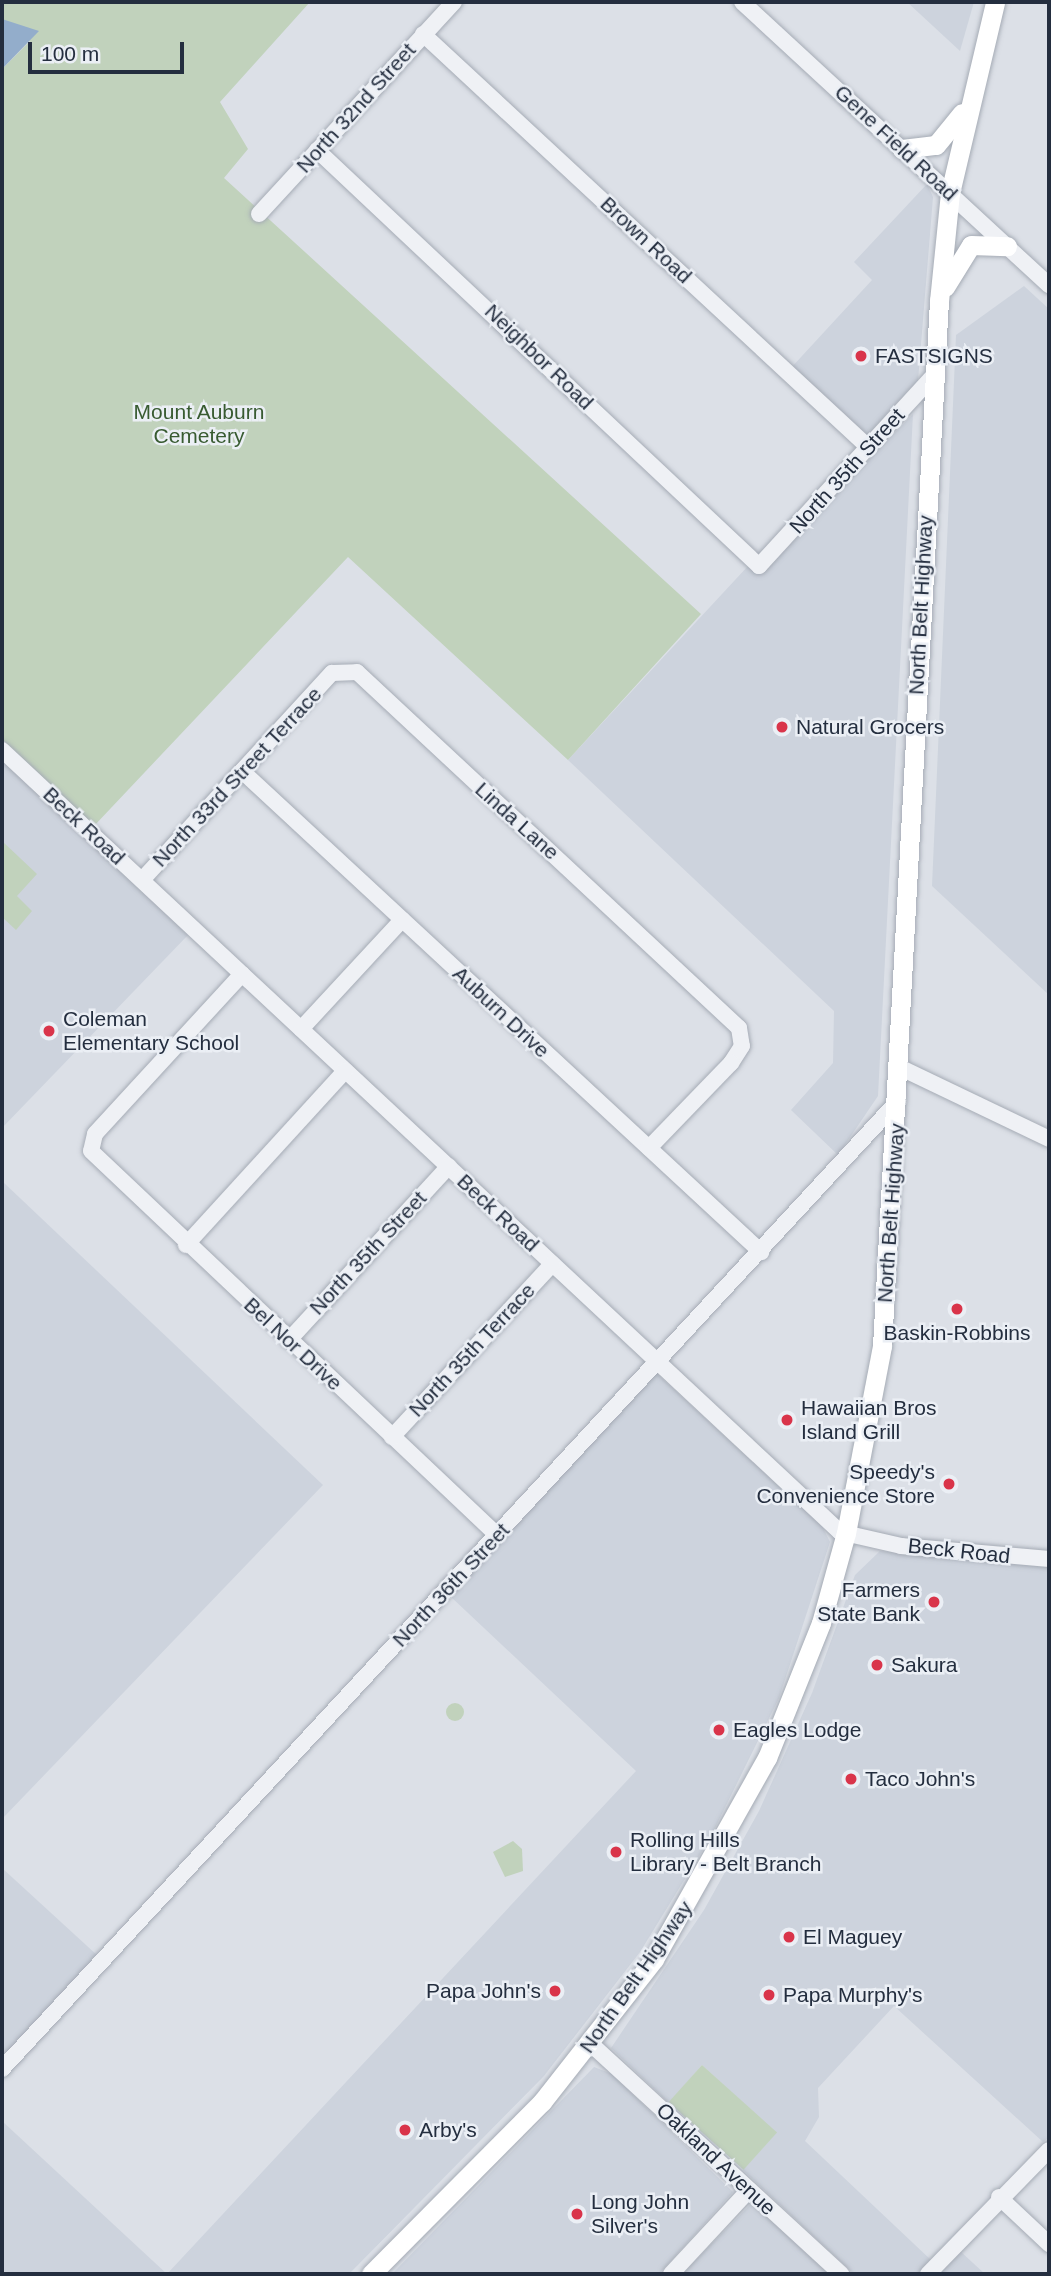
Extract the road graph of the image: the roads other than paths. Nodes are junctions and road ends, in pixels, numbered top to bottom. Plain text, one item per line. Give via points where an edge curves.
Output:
1 (454, 2) edge
2 (743, 2) edge
3 (995, 2) edge
4 (423, 34) junction
5 (967, 103) junction
6 (902, 149) junction
7 (317, 150) junction
8 (950, 194) junction
9 (259, 214) dead end
10 (1007, 246) junction
11 (1049, 285) edge
12 (939, 301) junction
13 (933, 375) junction
14 (868, 447) junction
15 (759, 566) joint
16 (332, 673) joint
17 (2, 750) edge
18 (242, 771) junction
19 (142, 880) junction
20 (402, 920) junction
21 (242, 974) junction
22 (301, 1029) junction
23 (901, 1068) junction
24 (345, 1071) junction
25 (900, 1099) junction
26 (1049, 1139) edge
27 (649, 1149) junction
28 (449, 1167) junction
29 (186, 1245) junction
30 (761, 1252) junction
31 (552, 1264) junction
32 (289, 1340) junction
33 (657, 1361) junction
34 (392, 1437) junction
35 (846, 1533) junction
36 (497, 1535) junction
37 (1049, 1559) edge
38 (591, 2044) junction
39 (2, 2069) edge
40 (1049, 2150) edge
41 (749, 2190) junction
42 (999, 2197) junction
43 (1049, 2244) edge
44 (370, 2274) edge
45 (671, 2274) edge
46 (841, 2274) edge
47 (928, 2274) edge

1 - 4 street, North 32nd Street
2 - 6 street, Gene Field Road
3 - 5 main road, North Belt Highway
4 - 7 street, North 32nd Street
4 - 14 street, Brown Road
5 - 6 main road via 936,145
5 - 8 main road, North Belt Highway
6 - 8 street, Gene Field Road
7 - 9 street, North 32nd Street
7 - 15 street, Neighbor Road
8 - 10 street, Gene Field Road
8 - 12 main road, North Belt Highway
10 - 11 street, Gene Field Road
10 - 12 main road via 971,245
12 - 13 main road, North Belt Highway
13 - 14 street, North 35th Street
13 - 23 main road, North Belt Highway
14 - 15 street, North 35th Street
16 - 18 street, North 33rd Street Terrace
16 - 27 street, Linda Lane via 358,672 739,1028 742,1046
17 - 19 street, Beck Road
18 - 19 street, North 33rd Street Terrace
18 - 20 street, Auburn Drive
19 - 21 street, Beck Road
20 - 22 street
20 - 27 street, Auburn Drive
21 - 22 street, Beck Road
21 - 29 street, Bel Nor Drive via 95,1134 91,1151
22 - 24 street, Beck Road
23 - 25 main road, North Belt Highway
23 - 26 street
24 - 28 street, Beck Road
24 - 29 street
25 - 30 street, North 36th Street
25 - 35 main road, North Belt Highway via 882,1346
27 - 30 street, Auburn Drive
28 - 31 street, Beck Road
28 - 32 street, North 35th Street
29 - 32 street, Bel Nor Drive
30 - 33 street, North 36th Street
31 - 33 street, Beck Road
31 - 34 street, North 35th Terrace
32 - 34 street, Bel Nor Drive
33 - 35 street, Beck Road
33 - 36 street, North 36th Street
34 - 36 street, Bel Nor Drive
35 - 37 street, Beck Road via 901,1546
35 - 38 main road, North Belt Highway via 795,1694 739,1816 658,1952
36 - 39 street, North 36th Street
38 - 41 street, Oakland Avenue
38 - 44 main road, North Belt Highway
40 - 42 street
41 - 45 street
41 - 46 street, Oakland Avenue
42 - 43 street
42 - 47 street

